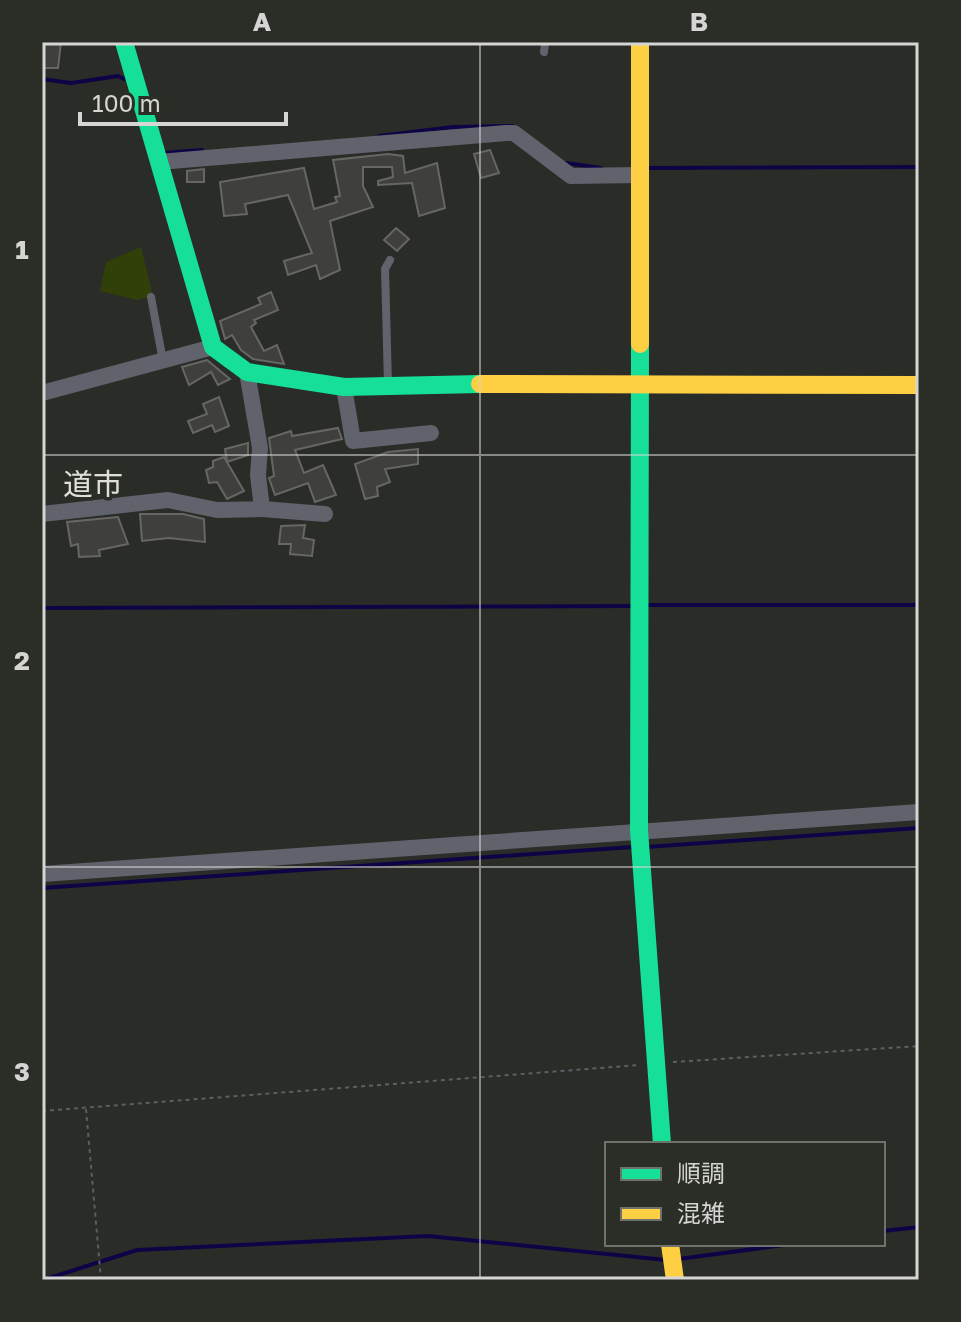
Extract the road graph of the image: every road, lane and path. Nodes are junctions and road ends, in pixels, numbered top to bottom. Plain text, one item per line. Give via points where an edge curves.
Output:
1 (124, 42) edge
2 (640, 42) edge
3 (159, 162) junction
4 (639, 175) junction
5 (390, 260) dead end
6 (151, 297) dead end
7 (213, 347) junction
8 (163, 362) junction
9 (247, 372) junction
10 (639, 385) junction
11 (919, 385) edge
12 (388, 386) junction
13 (344, 387) junction
14 (42, 393) edge
15 (431, 433) dead end
16 (262, 509) junction
17 (42, 514) edge
18 (325, 514) dead end
19 (919, 812) edge
20 (639, 830) junction
21 (42, 874) edge
22 (919, 1046) edge
23 (656, 1064) junction
24 (86, 1108) junction
25 (42, 1111) edge
26 (662, 1142) edge
27 (670, 1246) edge
28 (101, 1280) edge
29 (675, 1280) edge

1 - 3 street
2 - 4 street
3 - 4 street via 514,133 571,176
3 - 7 street
4 - 10 street
5 - 12 lane via 385,269
6 - 8 lane
7 - 8 street
7 - 9 street
8 - 14 street
9 - 13 street
9 - 16 street via 260,448
10 - 11 street
10 - 12 street
10 - 20 street
12 - 13 street
13 - 15 street via 353,441
16 - 17 street via 217,510 168,500
16 - 18 street
19 - 20 street
20 - 21 street
20 - 23 street
22 - 23 path
23 - 24 path
23 - 26 street
24 - 25 path
24 - 28 path
27 - 29 street

